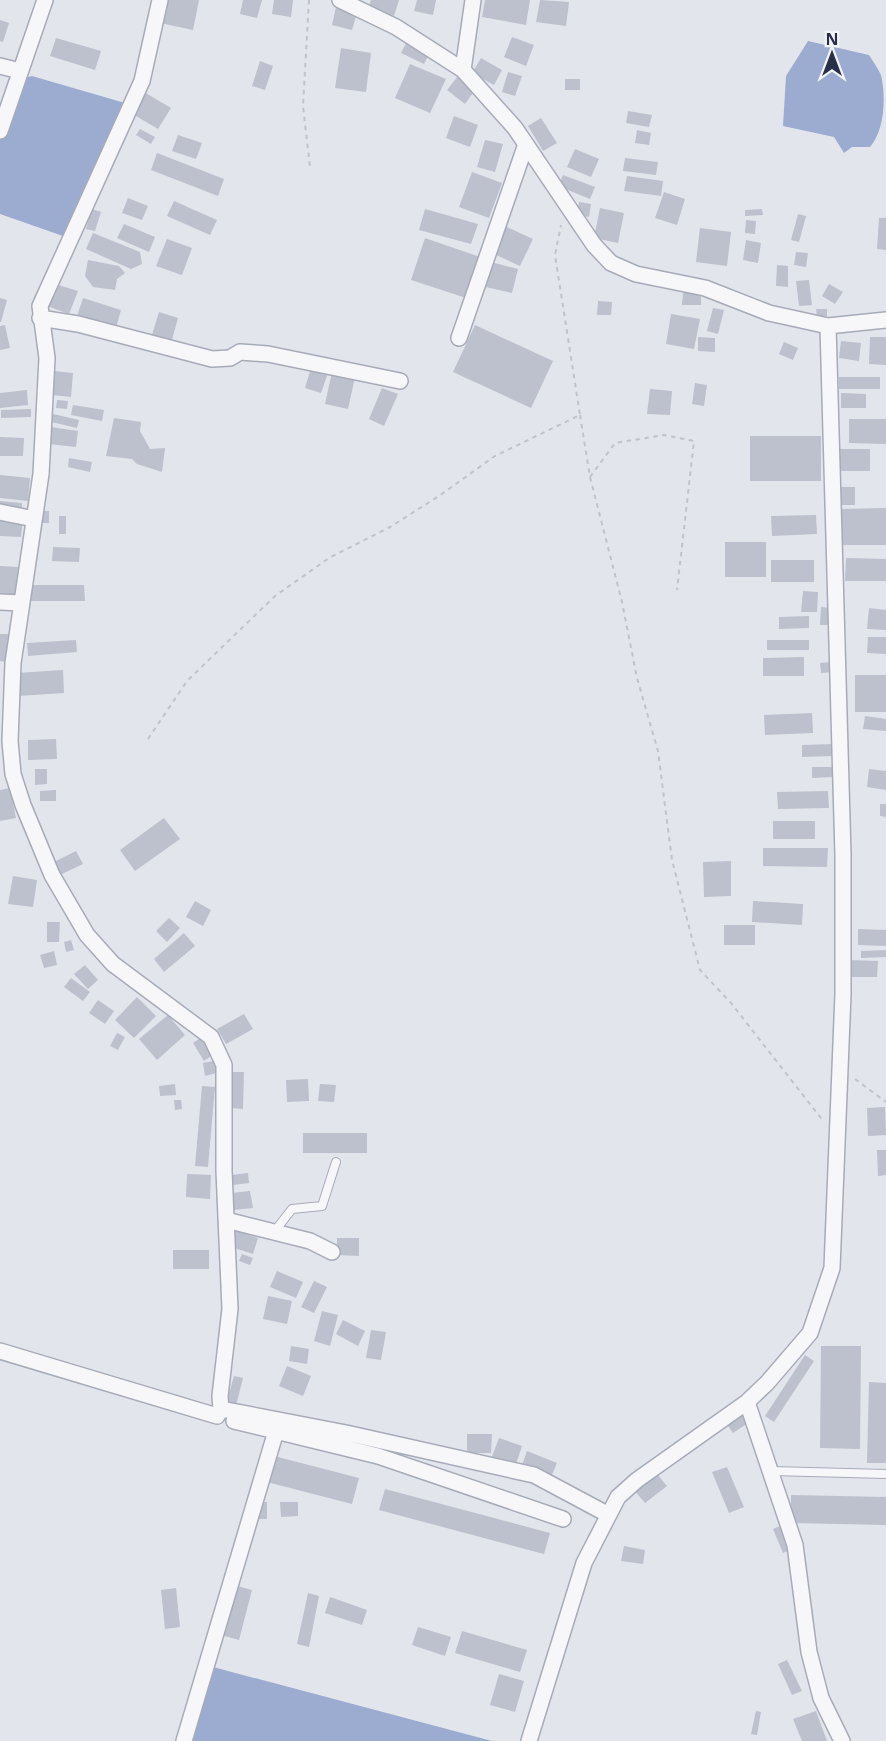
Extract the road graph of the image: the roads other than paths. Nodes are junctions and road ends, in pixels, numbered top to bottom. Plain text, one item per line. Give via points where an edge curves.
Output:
1 (45, 0) edge
2 (160, 0) edge
3 (340, 0) edge
4 (473, 0) edge
5 (363, 5) edge
6 (0, 66) edge
7 (463, 70) junction
8 (20, 71) junction
9 (0, 131) edge
10 (526, 144) junction
11 (40, 318) junction
12 (886, 320) edge
13 (828, 326) junction
14 (459, 338) dead end
15 (400, 381) dead end
16 (0, 512) edge
17 (34, 519) junction
18 (0, 602) edge
19 (20, 603) junction
20 (5, 740) edge
21 (336, 1162) dead end
22 (226, 1220) junction
23 (274, 1232) junction
24 (332, 1252) dead end
25 (0, 1353) edge
26 (747, 1402) junction
27 (219, 1412) junction
28 (276, 1431) junction
29 (771, 1471) junction
30 (886, 1474) edge
31 (607, 1514) junction
32 (563, 1519) dead end
33 (184, 1741) edge
34 (529, 1741) edge
35 (842, 1741) edge

1 - 8 street
2 - 11 street via 142,81 40,306
3 - 5 street
4 - 7 street
5 - 7 street
6 - 8 street
7 - 10 street
8 - 9 street
10 - 13 street via 610,263 636,274 705,288 769,313
10 - 14 street
11 - 15 street via 78,324 212,360 230,358 240,352 268,354
11 - 17 street via 47,358 41,474
12 - 13 street
13 - 26 street via 843,855 843,994 832,1268 810,1333
16 - 17 street
17 - 19 street
18 - 19 street
19 - 20 street
20 - 22 street via 23,805 52,875 87,935 113,964 211,1037 218,1049 225,1065
21 - 23 lane via 322,1206 292,1209
22 - 23 street
22 - 27 street via 230,1309
23 - 24 street via 310,1241
25 - 27 street
26 - 29 street
26 - 31 street via 637,1480
27 - 28 street
27 - 31 street via 346,1432 534,1475
28 - 32 street via 378,1456
28 - 33 street
29 - 30 lane
29 - 35 street via 795,1545 809,1652 818,1686
31 - 34 street via 584,1563

